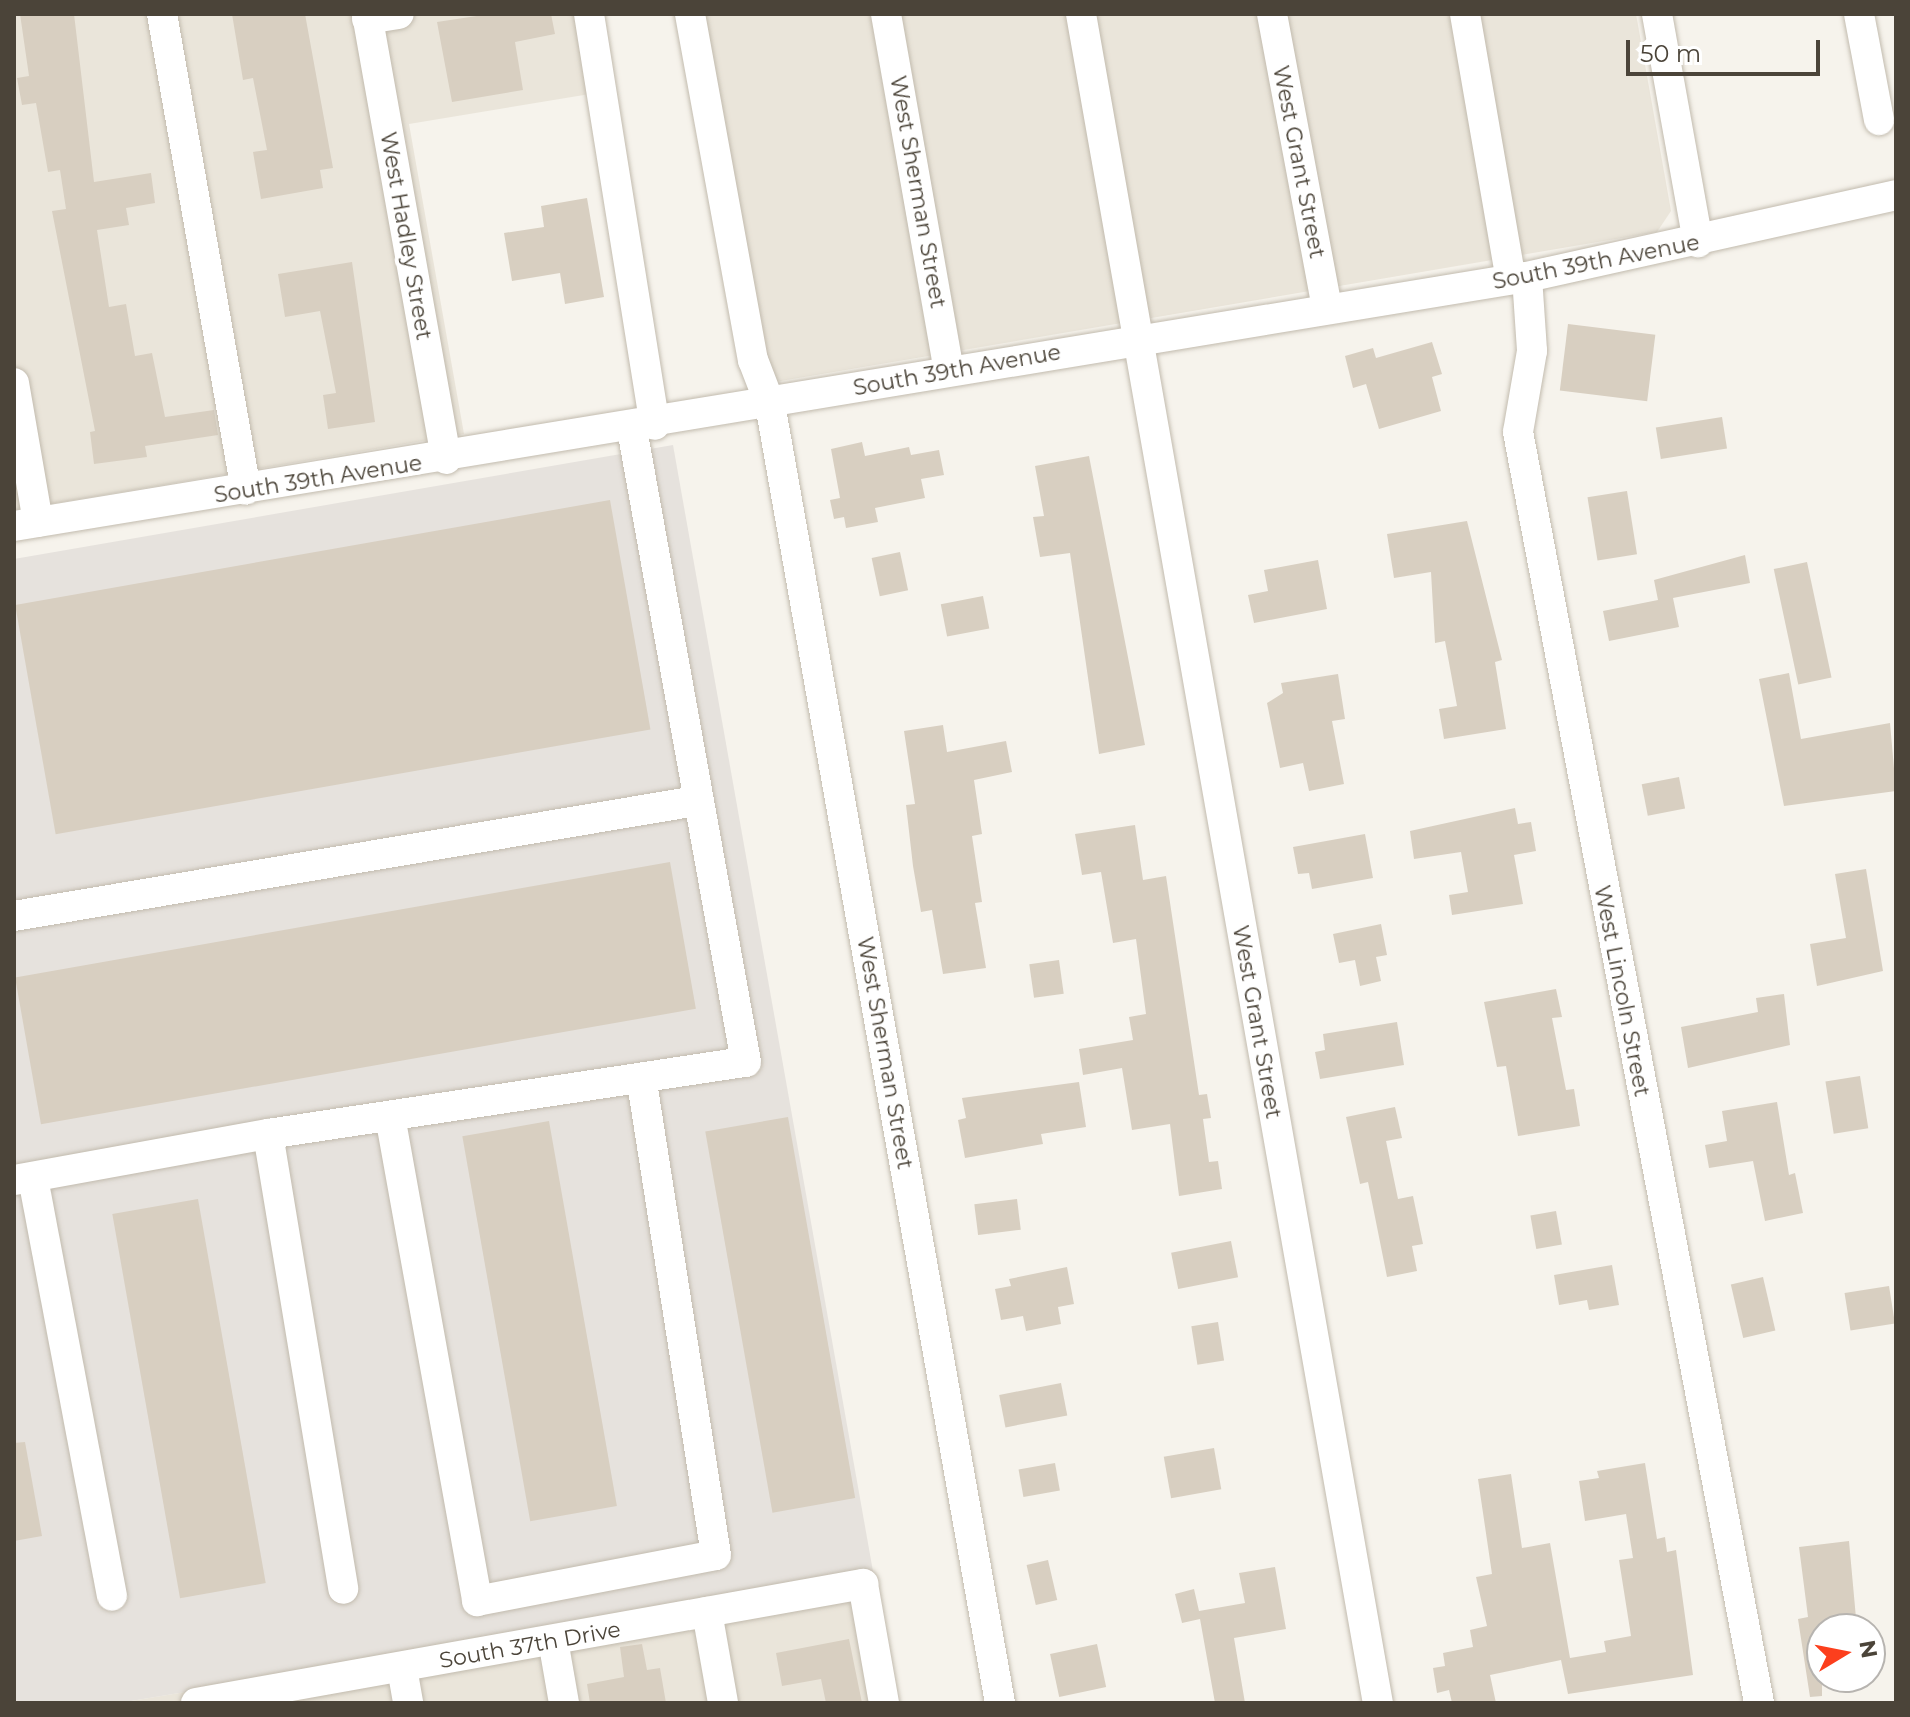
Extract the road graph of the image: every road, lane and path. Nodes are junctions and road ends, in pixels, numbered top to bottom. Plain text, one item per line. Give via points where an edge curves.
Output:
1 (162, 14) edge
2 (399, 14) edge
3 (589, 14) edge
4 (690, 14) edge
5 (886, 14) edge
6 (1081, 14) edge
7 (1272, 14) edge
8 (1465, 14) edge
9 (1657, 14) edge
10 (1859, 14) edge
11 (367, 17) edge
12 (1879, 120) dead end
13 (1896, 195) edge
14 (1698, 242) junction
15 (1519, 278) junction
16 (1327, 309) junction
17 (1138, 340) junction
18 (949, 370) junction
19 (14, 383) edge
20 (770, 404) junction
21 (643, 427) junction
22 (446, 459) junction
23 (246, 490) junction
24 (26, 524) edge
25 (696, 801) junction
26 (14, 916) edge
27 (641, 1078) junction
28 (390, 1116) junction
29 (268, 1134) junction
30 (23, 1179) edge
31 (343, 1589) dead end
32 (112, 1596) dead end
33 (707, 1612) junction
34 (553, 1640) junction
35 (402, 1668) junction
36 (242, 1699) edge
37 (196, 1703) edge
38 (408, 1703) edge
39 (564, 1703) edge
40 (723, 1703) edge
41 (884, 1703) edge
42 (1000, 1703) edge
43 (1378, 1703) edge
44 (1759, 1703) edge

1 - 23 street
2 - 11 street
3 - 21 street
4 - 20 street, West Sherman Street via 753,360
5 - 18 street, West Sherman Street
6 - 17 street, West Grant Street
7 - 16 street, West Grant Street
8 - 15 street, West Lincoln Street
9 - 14 street
10 - 12 street
11 - 22 street, West Hadley Street
13 - 14 street, South 39th Avenue
14 - 15 street, South 39th Avenue
15 - 16 street, South 39th Avenue
15 - 44 street, West Lincoln Street via 1532,351 1518,432
16 - 17 street, South 39th Avenue
17 - 18 street, South 39th Avenue
17 - 43 street, West Grant Street
18 - 20 street, South 39th Avenue
19 - 24 street
20 - 21 street, South 39th Avenue
20 - 42 street, West Sherman Street
21 - 22 street, South 39th Avenue
21 - 25 street
22 - 23 street, South 39th Avenue
23 - 24 street, South 39th Avenue
25 - 26 street
25 - 27 street via 746,1062
27 - 28 street
27 - 28 street via 716,1555 477,1601
28 - 29 street
29 - 30 street
29 - 31 street
30 - 32 street
33 - 34 street, South 37th Drive
33 - 40 street
33 - 41 street, South 37th Drive via 863,1584
34 - 35 street, South 37th Drive
34 - 39 street
35 - 36 street, South 37th Drive
35 - 38 street
36 - 37 street, South 37th Drive

